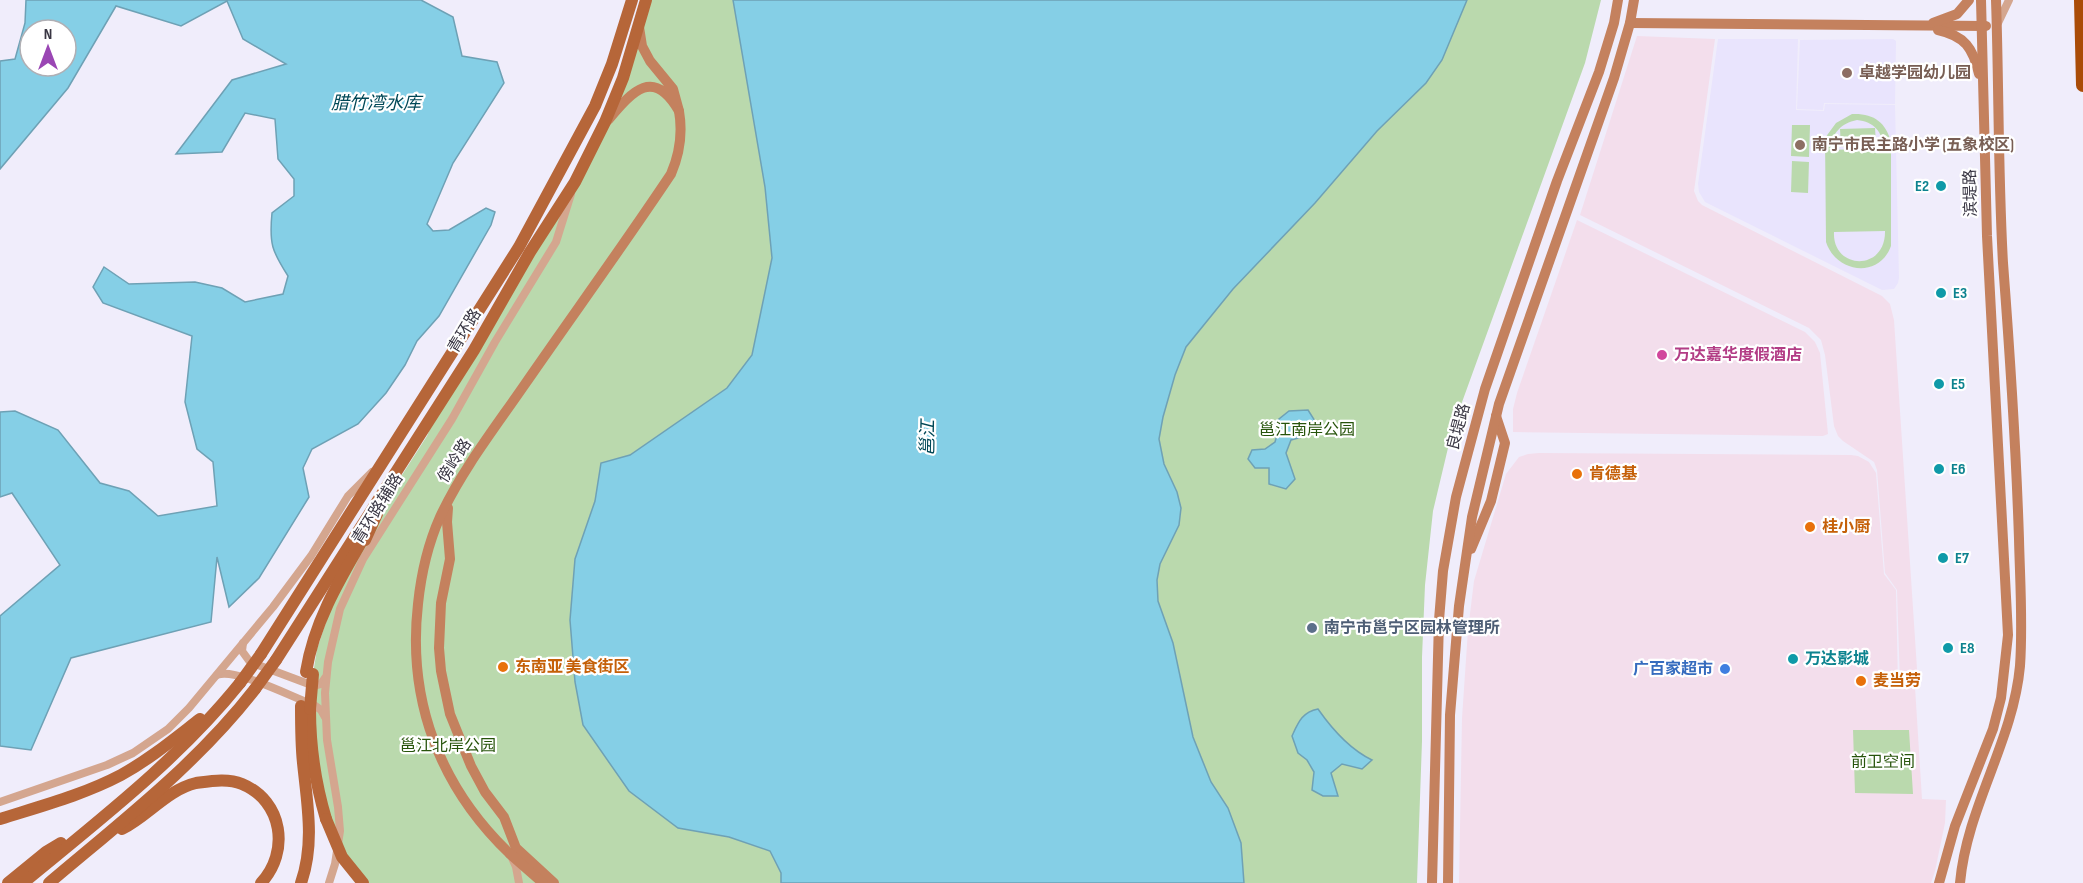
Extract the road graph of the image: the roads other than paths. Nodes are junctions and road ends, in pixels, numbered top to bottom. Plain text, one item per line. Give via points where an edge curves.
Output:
1 (632, 0) edge
2 (646, 0) edge
3 (1618, 0) edge
4 (1634, 0) edge
5 (1969, 0) edge
6 (1982, 0) edge
7 (1996, 0) edge
8 (2009, 0) edge
9 (2081, 0) edge
10 (639, 22) junction
11 (1630, 23) junction
12 (1920, 26) junction
13 (1982, 27) junction
14 (1997, 27) junction
15 (2083, 85) edge
16 (1998, 94) junction
17 (1983, 95) junction
18 (679, 111) junction
19 (605, 122) junction
20 (575, 182) junction
21 (444, 395) junction
22 (383, 460) junction
23 (450, 498) junction
24 (244, 642) junction
25 (216, 676) junction
26 (326, 676) junction
27 (225, 701) junction
28 (306, 708) junction
29 (325, 718) junction
30 (0, 802) edge
31 (0, 819) edge
32 (91, 826) junction
33 (97, 842) junction
34 (510, 854) junction
35 (1947, 858) junction
36 (1962, 860) junction
37 (8, 883) edge
38 (23, 883) edge
39 (48, 883) edge
40 (261, 883) edge
41 (301, 883) edge
42 (329, 883) edge
43 (363, 883) edge
44 (519, 883) edge
45 (543, 883) edge
46 (553, 883) edge
47 (1432, 883) edge
48 (1448, 883) edge
49 (1939, 883) edge
50 (1944, 883) edge
51 (1959, 883) edge
52 (1965, 883) edge

1 - 22 main road, 青环路 via 595,106 519,247
2 - 10 main road, 青环路
3 - 47 street, 良堤路 via 1599,72 1485,389 1455,498 1438,620
4 - 11 street, 良堤路
5 - 12 street via 1957,14
6 - 13 street, 滨堤路
7 - 14 street, 滨堤路
8 - 14 street
9 - 15 highway
10 - 18 street, 傍岭路 via 642,46 673,89
10 - 19 main road, 青环路
11 - 12 street
11 - 48 street, 良堤路 via 1496,416 1472,517 1459,606 1450,715
12 - 13 street
12 - 17 street via 1950,33 1966,43 1976,63
13 - 14 street
13 - 17 street, 滨堤路
14 - 16 street, 滨堤路
16 - 17 street
16 - 36 street, 滨堤路 via 2003,259 2016,441 2020,666 2015,701
17 - 35 street, 滨堤路 via 1988,277 2008,634 2001,698 1993,729 1955,826
18 - 19 street via 668,93 646,87 630,94
18 - 23 street, 傍岭路 via 681,143 671,174 476,454
19 - 20 main road, 青环路
20 - 21 main road, 青环路
20 - 26 street, 青环路辅路 via 556,242 356,572 335,627
21 - 28 main road via 427,436 377,514 326,608 315,637
21 - 33 main road, 青环路, bridge via 255,688 192,760
22 - 24 street, 青环路辅路 via 348,496 298,574
22 - 27 main road, 青环路, bridge via 261,654
23 - 34 street, 傍岭路 via 428,551 420,585 415,654 418,687 435,746 449,776 487,832
23 - 46 street via 450,559 439,636 450,714 471,766 504,817 516,848
24 - 25 street, 青环路辅路
24 - 26 street via 242,651 250,662 314,686
25 - 29 street via 240,675 314,705
25 - 30 street, 青环路辅路 via 173,724 133,753
26 - 29 street, 青环路辅路
27 - 31 main road via 122,774 72,796
27 - 32 main road via 146,779
28 - 41 main road via 302,749 310,833
28 - 43 main road, bridge via 314,772 326,819 342,857
29 - 42 street, 青环路辅路 via 340,831
32 - 37 main road via 46,852
32 - 38 main road
33 - 39 main road
33 - 40 main road via 194,784 241,784 262,798 279,829 276,858
34 - 44 street
34 - 45 street, 傍岭路
34 - 46 street, 傍岭路
35 - 49 street
35 - 50 street
36 - 51 street
36 - 52 street

